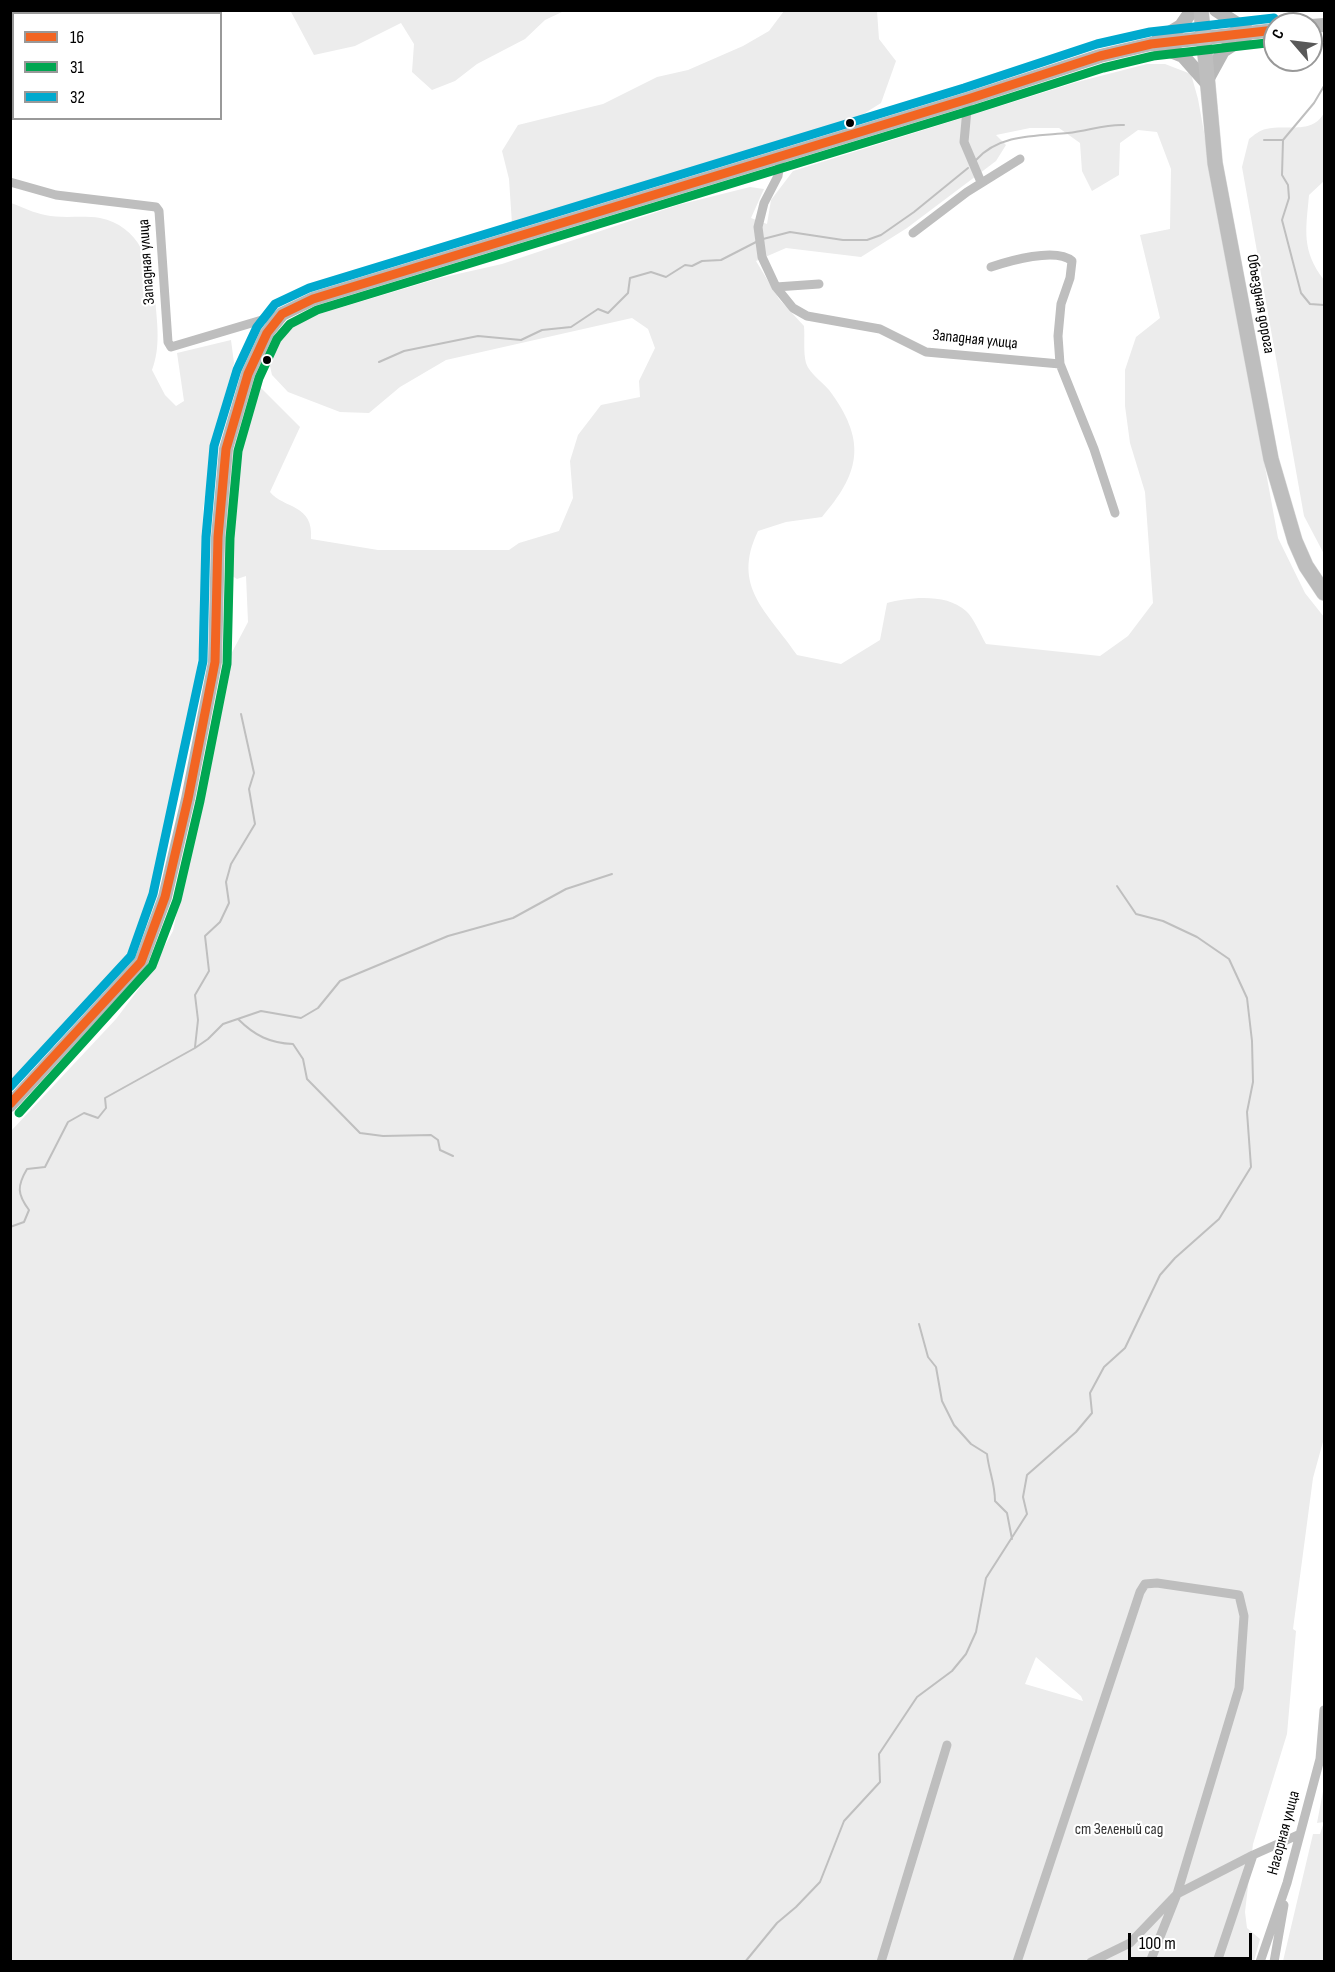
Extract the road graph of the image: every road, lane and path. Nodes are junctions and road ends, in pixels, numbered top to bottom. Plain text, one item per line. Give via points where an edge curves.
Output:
1 (1192, 10) edge
2 (1201, 10) edge
3 (1216, 10) edge
4 (1263, 32) edge
5 (1251, 33) junction
6 (1203, 37) junction
7 (1151, 44) junction
8 (1206, 82) junction
9 (968, 99) junction
10 (781, 156) junction
11 (1020, 159) dead end
12 (10, 182) edge
13 (981, 182) junction
14 (913, 233) dead end
15 (991, 267) dead end
16 (819, 284) dead end
17 (777, 287) junction
18 (282, 314) junction
19 (1060, 364) junction
20 (1115, 513) dead end
21 (1324, 593) edge
22 (10, 1105) edge
23 (1324, 1710) edge
24 (947, 1745) dead end
25 (1300, 1834) junction
26 (1253, 1855) junction
27 (1287, 1883) junction
28 (1177, 1894) junction
29 (881, 1962) edge
30 (1017, 1962) edge
31 (1090, 1962) edge
32 (1150, 1962) edge
33 (1217, 1962) edge
34 (1260, 1962) edge
35 (1275, 1962) edge

1 - 7 street via 1181,26
2 - 6 main road, Объездная дорога
3 - 5 street
4 - 5 street
5 - 6 street
5 - 8 street via 1223,51
6 - 7 street
6 - 8 main road, Объездная дорога
7 - 8 street via 1183,56
7 - 9 street via 1100,56
8 - 21 main road, Объездная дорога via 1215,163 1271,459 1295,541
9 - 10 street
9 - 13 street via 964,142
10 - 17 street, Западная улица via 778,176 764,203 758,227 762,257
10 - 18 street via 313,299
11 - 13 street
12 - 18 street, Западная улица via 56,195 156,207 171,346
13 - 14 street
15 - 19 street via 1018,258 1065,256 1072,261 1061,304
16 - 17 street
17 - 19 street, Западная улица via 793,308 807,316 880,329 926,352
18 - 22 street via 255,354 226,449 218,537 214,662 165,897 141,962
19 - 20 street
23 - 25 street, Нагорная улица via 1320,1759
24 - 29 street
25 - 26 street
25 - 27 street, Нагорная улица
26 - 28 street
26 - 33 street
27 - 34 street, Нагорная улица
27 - 35 street
28 - 30 street via 1239,1688 1244,1616 1239,1595 1145,1584
28 - 31 street via 1130,1942
28 - 32 street

